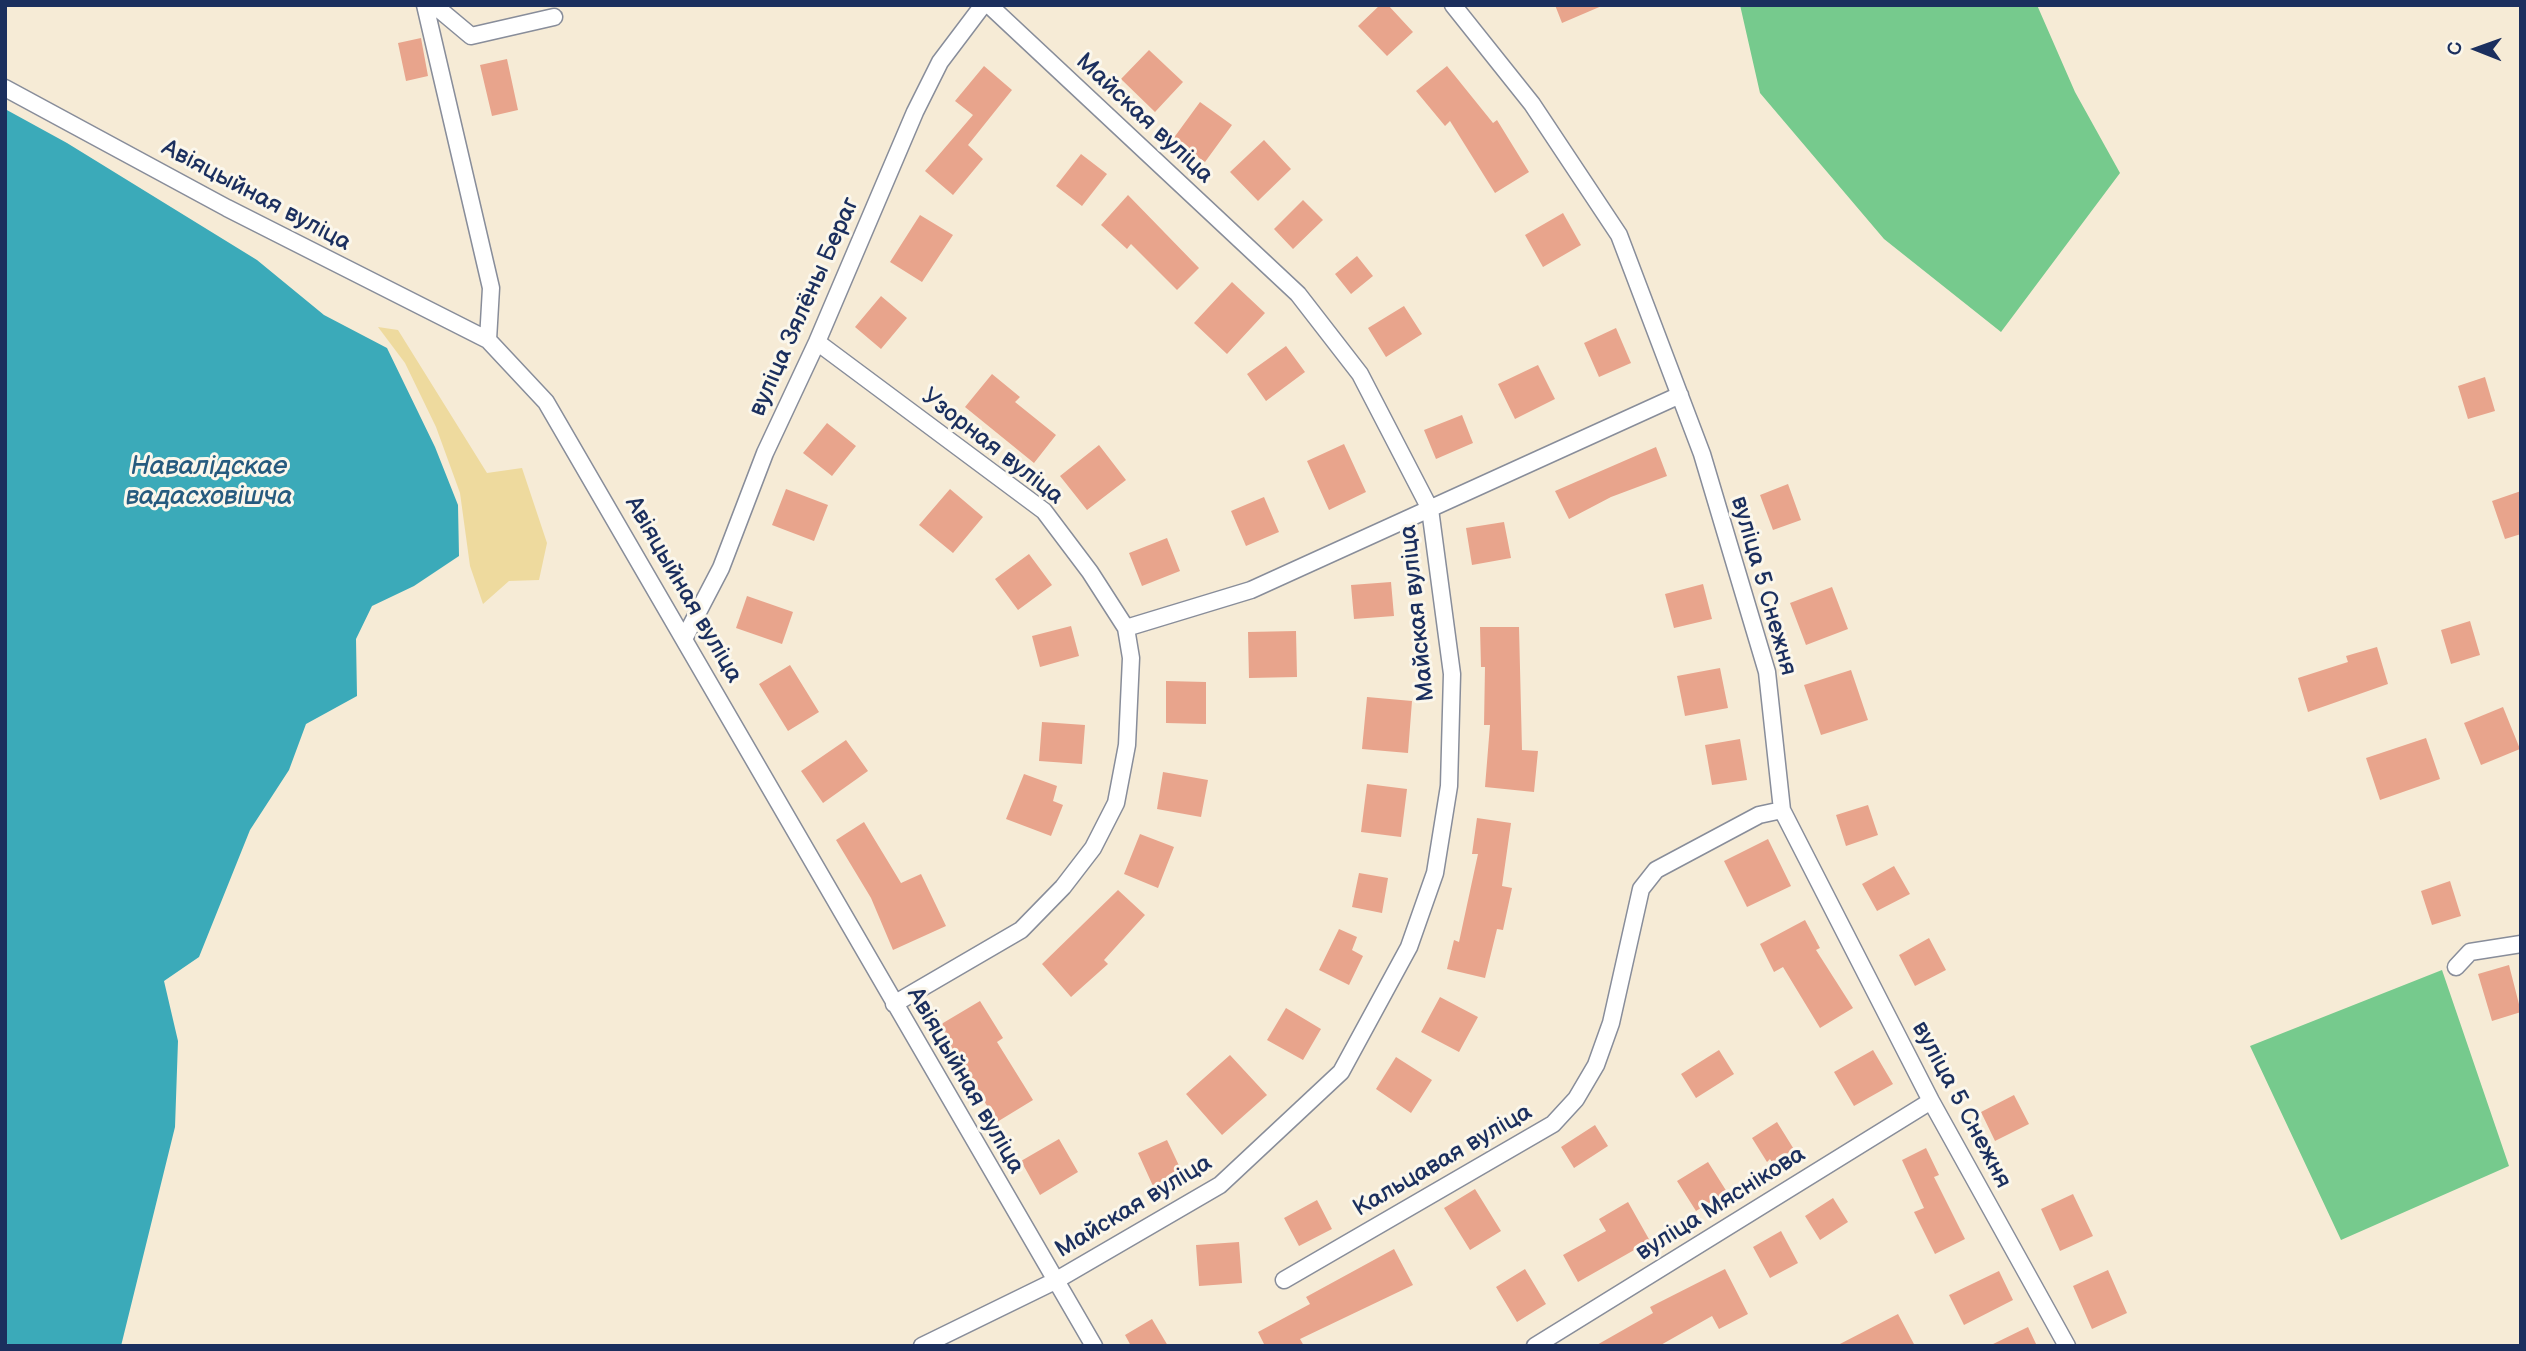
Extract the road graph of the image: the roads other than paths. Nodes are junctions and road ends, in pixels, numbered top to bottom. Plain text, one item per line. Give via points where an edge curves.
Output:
1 (425, 5) edge
2 (434, 5) edge
3 (983, 5) edge
4 (989, 5) edge
5 (1453, 5) edge
6 (554, 16) dead end
7 (5, 88) edge
8 (488, 340) junction
9 (817, 342) junction
10 (1680, 395) junction
11 (1430, 509) junction
12 (1126, 628) junction
13 (685, 637) junction
14 (1782, 810) junction
15 (2521, 944) edge
16 (2456, 967) dead end
17 (894, 1004) junction
18 (1931, 1101) junction
19 (1284, 1280) dead end
20 (1055, 1282) junction
21 (922, 1346) edge
22 (1094, 1346) edge
23 (1535, 1346) edge
24 (2067, 1346) edge

1 - 8 street via 491,288
2 - 6 street via 471,36
3 - 9 street, вуліца Зялёны Бераг via 940,62 915,112
4 - 11 street, Майская вуліца via 1298,294 1360,374
5 - 10 street, вуліца 5 Снежня via 1532,104 1619,235
7 - 8 street, Авіяцыйная вуліца via 227,208
8 - 13 street, Авіяцыйная вуліца via 547,402
9 - 12 street, Узорная вуліца via 1044,511
9 - 13 street, вуліца Зялёны Бераг via 765,453 721,568
10 - 11 street
10 - 14 street, вуліца 5 Снежня via 1767,672
11 - 12 street via 1251,590
11 - 20 street, Майская вуліца via 1452,674 1449,786 1435,873 1409,947 1341,1072 1306,1108 1220,1185
12 - 17 street, Узорная вуліца via 1131,658 1127,745 1116,803 1093,848 1021,930
13 - 17 street, Авіяцыйная вуліца
14 - 18 street, вуліца 5 Снежня
14 - 19 street, Кальцавая вуліца via 1759,815 1656,870 1641,889 1611,1023 1596,1065 1576,1099 1553,1124
15 - 16 street via 2470,952
17 - 20 street, Авіяцыйная вуліца
18 - 23 street, вуліца Мяснікова
18 - 24 street, вуліца 5 Снежня
20 - 21 street, Майская вуліца
20 - 22 street, Авіяцыйная вуліца

